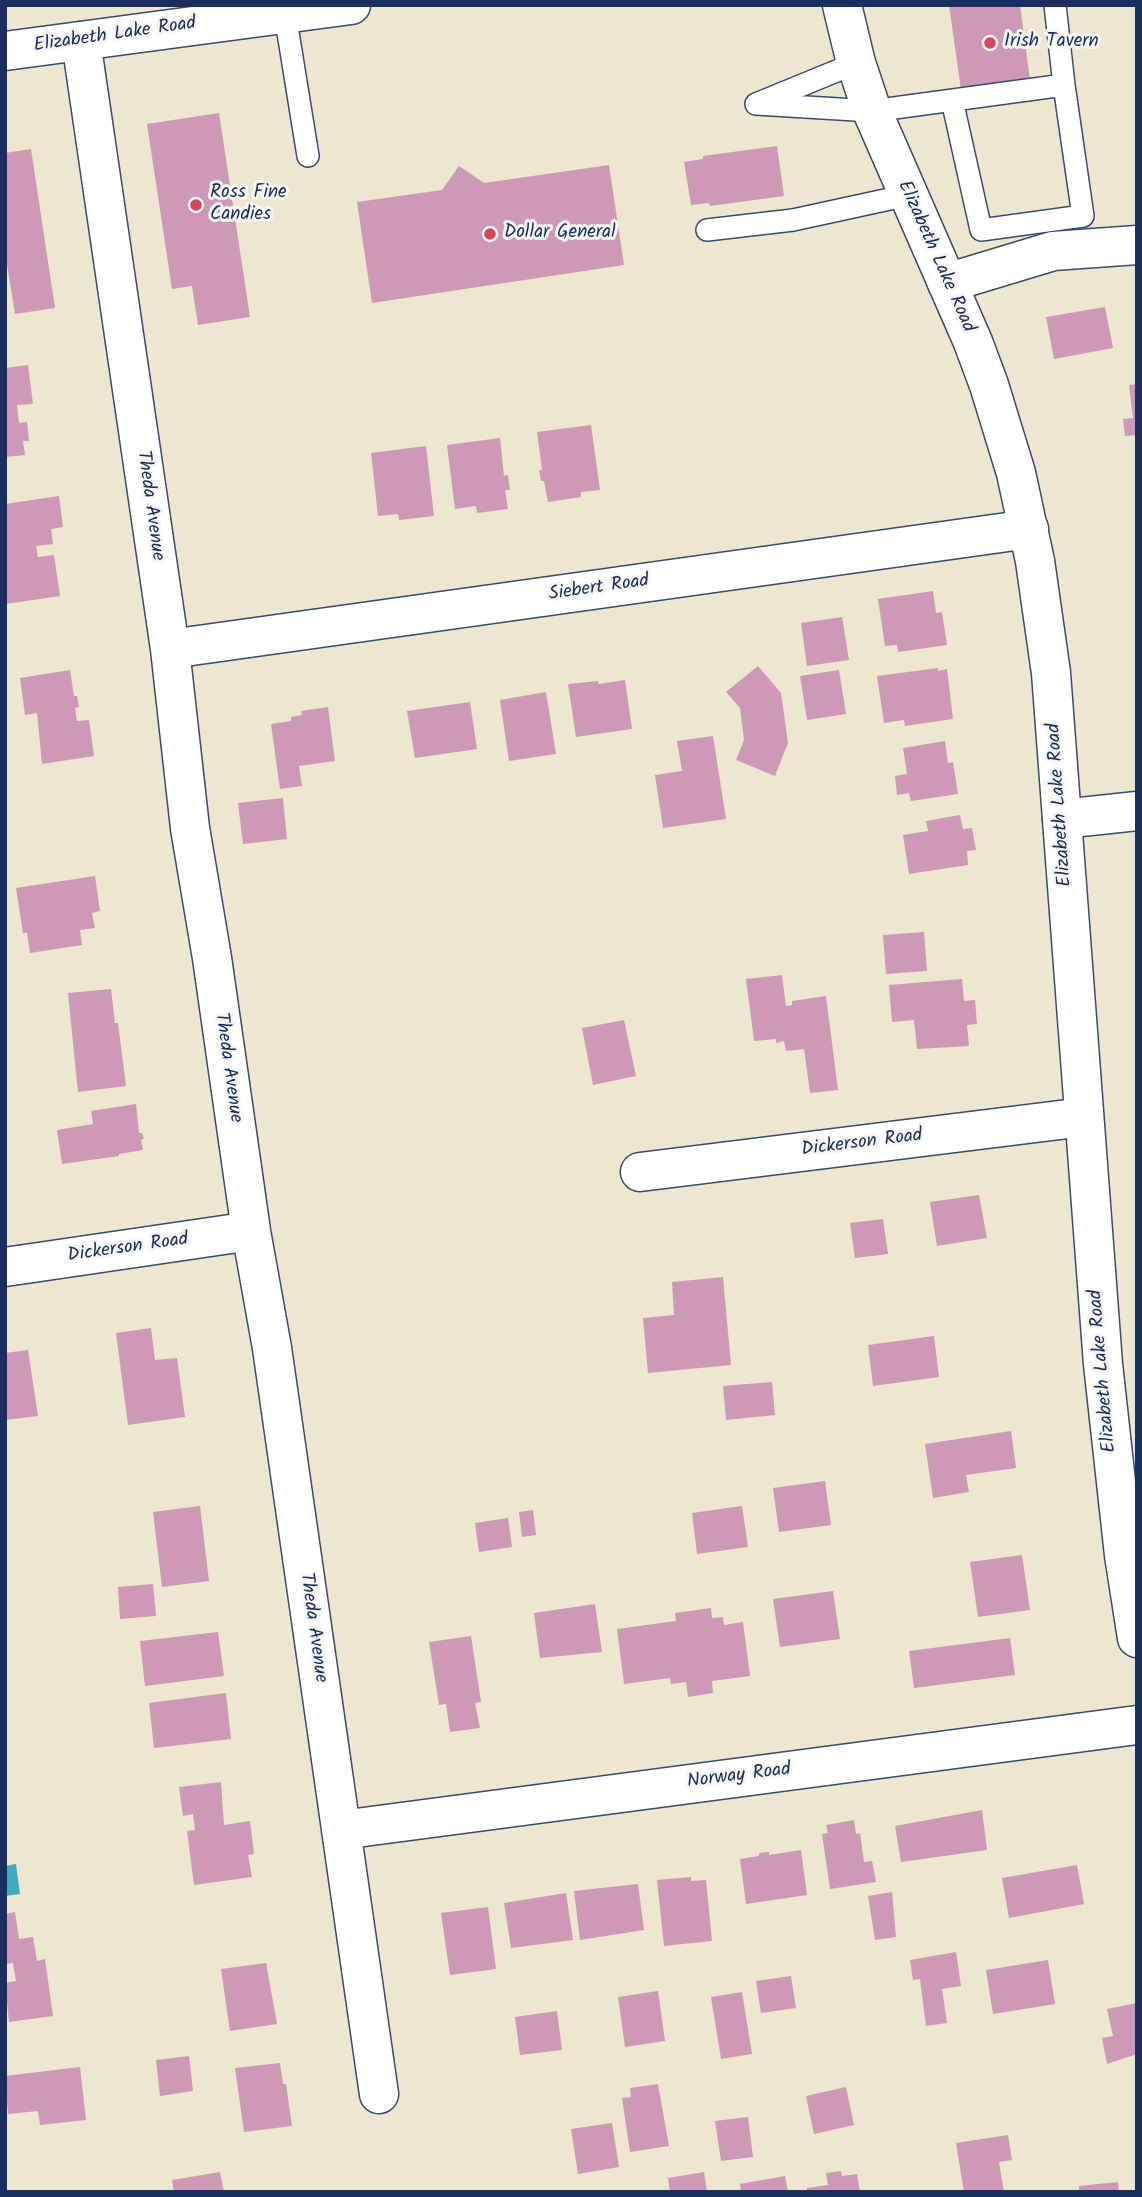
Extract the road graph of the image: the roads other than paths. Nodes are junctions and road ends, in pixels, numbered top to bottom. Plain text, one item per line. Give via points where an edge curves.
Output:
1 (351, 5) edge
2 (842, 5) edge
3 (1055, 5) edge
4 (285, 14) junction
5 (81, 41) junction
6 (5, 51) edge
7 (856, 63) junction
8 (1064, 85) junction
9 (952, 100) junction
10 (872, 111) junction
11 (308, 156) dead end
12 (908, 195) junction
13 (707, 230) dead end
14 (1045, 237) junction
15 (1137, 245) edge
16 (947, 283) junction
17 (1029, 529) junction
18 (170, 649) junction
19 (1137, 811) edge
20 (1062, 819) junction
21 (1084, 1117) junction
22 (640, 1172) dead end
23 (251, 1231) junction
24 (5, 1267) edge
25 (1137, 1637) edge
26 (1137, 1725) edge
27 (341, 1830) junction
28 (379, 2094) dead end

1 - 4 street, Elizabeth Lake Road
2 - 7 street, Elizabeth Lake Road
3 - 8 lane
4 - 5 street, Elizabeth Lake Road
4 - 11 lane
5 - 6 street, Elizabeth Lake Road
5 - 18 street, Theda Avenue
7 - 10 street, Elizabeth Lake Road
7 - 10 lane via 756,104
8 - 9 lane
8 - 14 lane via 1083,216
9 - 10 lane
9 - 14 lane via 981,230
10 - 12 street, Elizabeth Lake Road
12 - 13 lane via 793,220
12 - 16 street, Elizabeth Lake Road
14 - 15 street
14 - 16 street
16 - 17 street, Elizabeth Lake Road via 997,410
17 - 18 street, Siebert Road
17 - 20 street, Elizabeth Lake Road via 1046,632
18 - 23 street, Theda Avenue via 190,828
19 - 20 street
20 - 21 street, Elizabeth Lake Road
21 - 22 street, Dickerson Road
21 - 25 street, Elizabeth Lake Road via 1113,1465
23 - 24 street, Dickerson Road
23 - 27 street, Theda Avenue
26 - 27 street, Norway Road
27 - 28 street, Theda Avenue

